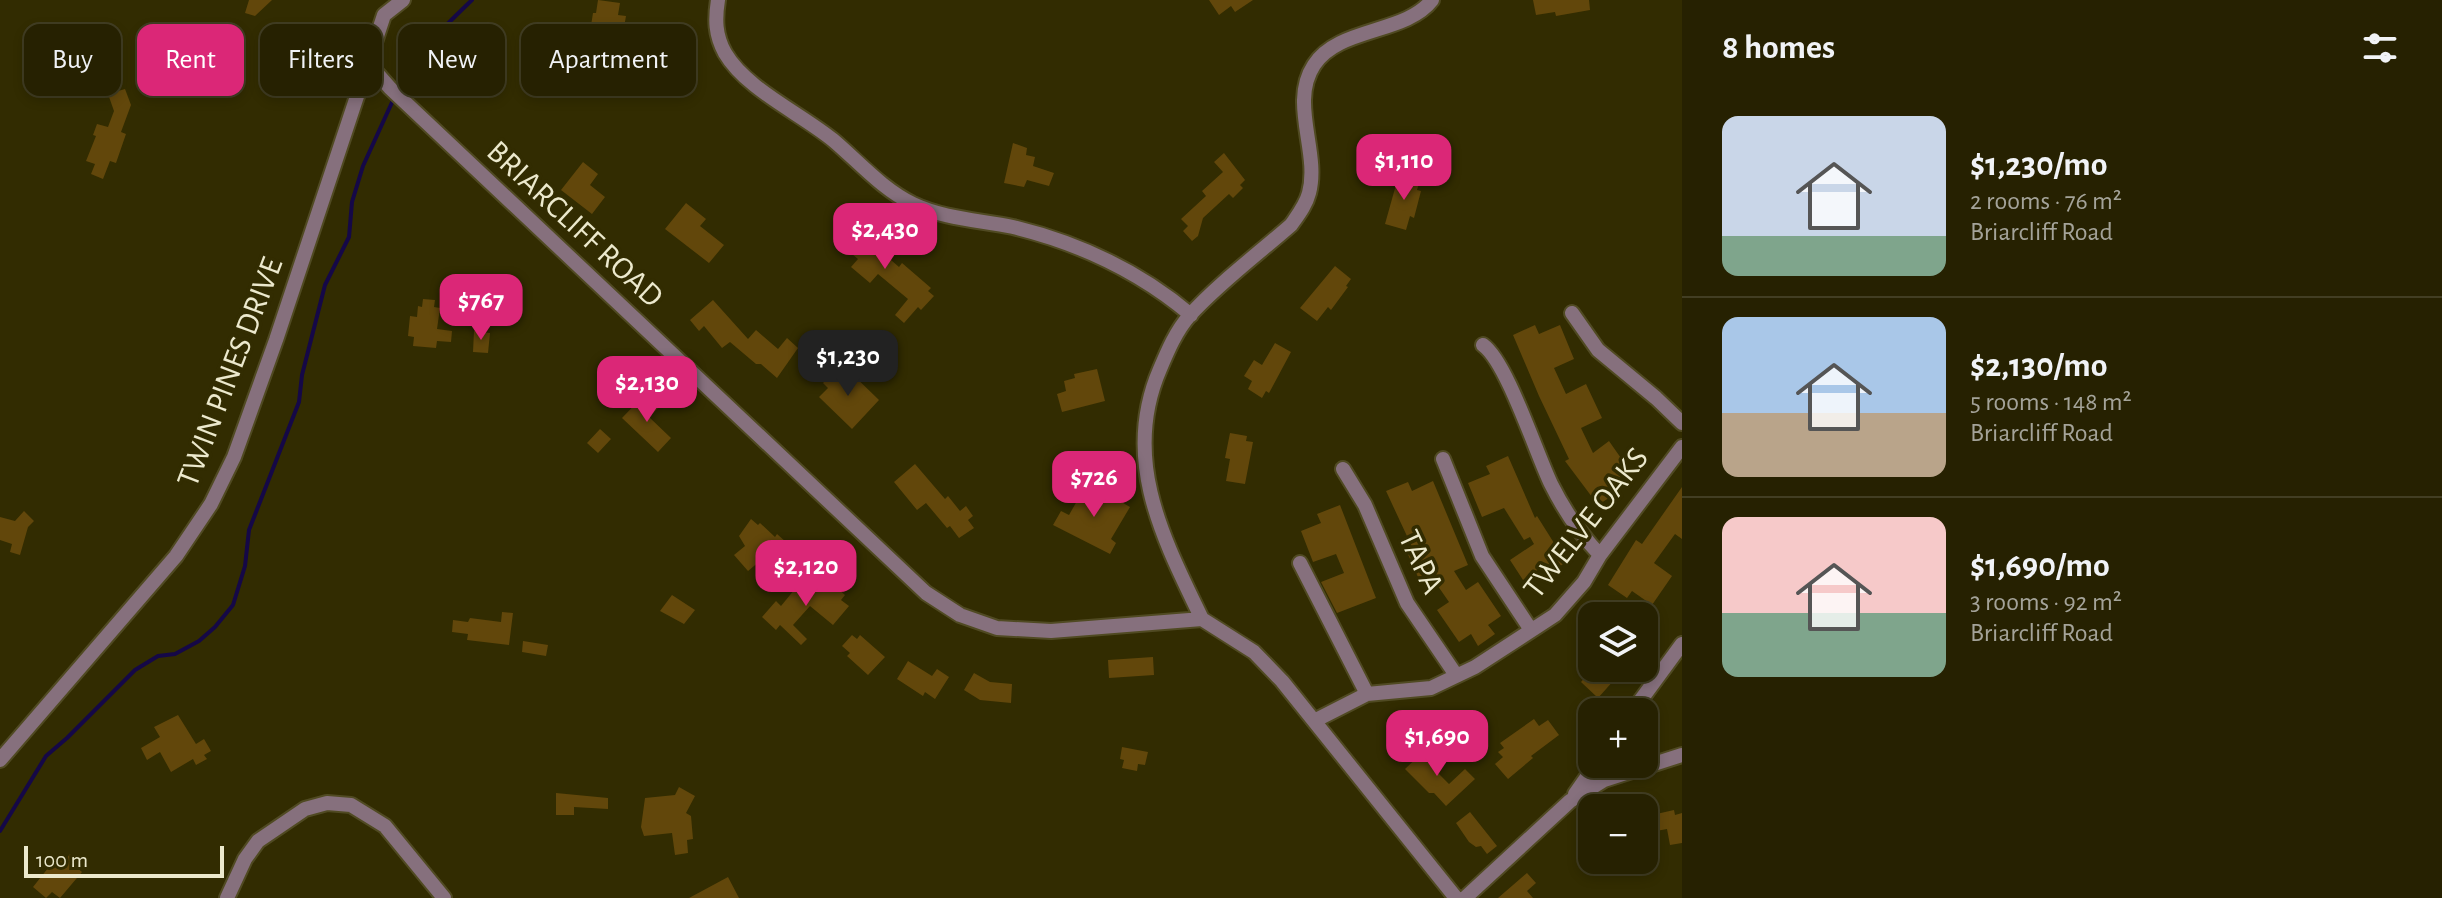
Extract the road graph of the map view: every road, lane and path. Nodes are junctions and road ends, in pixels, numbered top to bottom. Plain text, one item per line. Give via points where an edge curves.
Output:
1 (392, 0) edge
2 (403, 0) edge
3 (718, 0) edge
4 (1432, 0) edge
5 (384, 15) junction
6 (381, 24) edge
7 (382, 79) edge
8 (356, 96) edge
9 (1572, 313) dead end
10 (1191, 315) junction
11 (1483, 345) dead end
12 (1682, 423) edge
13 (1682, 447) edge
14 (1443, 459) dead end
15 (1343, 469) dead end
16 (1600, 555) junction
17 (1300, 563) dead end
18 (1202, 619) junction
19 (1531, 630) junction
20 (1682, 644) edge
21 (1456, 675) junction
22 (1367, 694) junction
23 (1642, 698) edge
24 (1314, 721) junction
25 (1682, 755) edge
26 (0, 760) edge
27 (1586, 778) edge
28 (1570, 801) junction
29 (227, 898) edge
30 (444, 898) edge
31 (1456, 898) edge
32 (1465, 898) edge

1 - 5 street
2 - 5 street
3 - 10 street via 718,36 737,70 885,186 939,214 1065,241 1139,277
4 - 10 street via 1419,12 1334,46 1314,64 1305,93 1309,195 1291,225
5 - 6 street, TWIN PINES DRIVE
7 - 18 street, BRIARCLIFF ROAD via 926,593 960,615 997,628 1051,631
8 - 26 street, TWIN PINES DRIVE via 276,340 234,457 211,504 176,556
9 - 12 street via 1598,350
10 - 18 street via 1154,381 1145,460 1158,526
11 - 16 street via 1503,372 1559,500
13 - 16 street, TWELVE OAKS
14 - 19 street via 1482,556
15 - 21 street, TAPA via 1365,505 1407,603
16 - 19 street, TWELVE OAKS via 1555,615
17 - 22 street
18 - 24 street via 1254,652
19 - 21 street, TWELVE OAKS
20 - 23 street
21 - 22 street, TWELVE OAKS via 1425,690
22 - 24 street, TWELVE OAKS
24 - 31 street
25 - 28 street via 1604,780
27 - 28 street
28 - 32 street
29 - 30 street via 258,841 305,809 327,803 351,805 385,826

